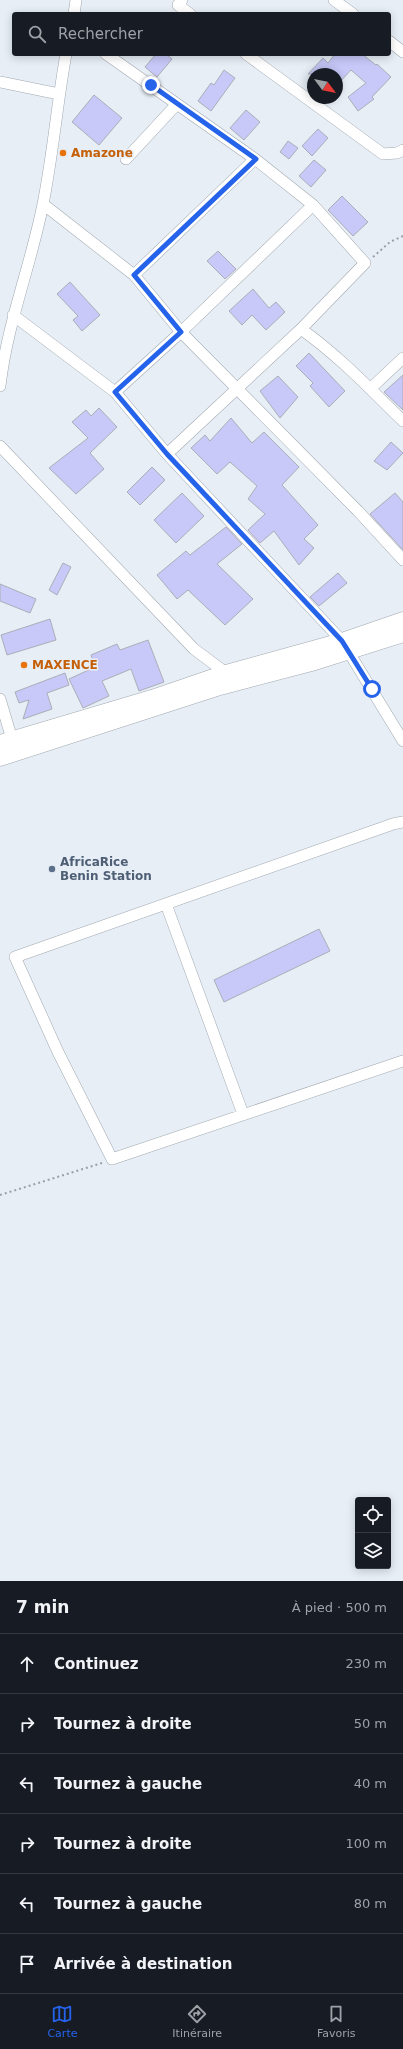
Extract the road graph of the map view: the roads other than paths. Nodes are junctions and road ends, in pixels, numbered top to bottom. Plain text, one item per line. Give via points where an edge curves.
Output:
1 (76, 0) edge
2 (182, 0) edge
3 (334, 0) edge
4 (74, 12) edge
5 (187, 12) edge
6 (350, 12) edge
7 (391, 43) edge
8 (403, 52) edge
9 (66, 56) edge
10 (109, 56) edge
11 (249, 56) edge
12 (0, 82) edge
13 (58, 94) junction
14 (177, 104) junction
15 (403, 150) edge
16 (126, 159) dead end
17 (256, 159) junction
18 (43, 204) junction
19 (313, 205) junction
20 (134, 275) junction
21 (13, 315) junction
22 (300, 329) junction
23 (181, 332) junction
24 (403, 358) edge
25 (1, 372) edge
26 (0, 386) edge
27 (236, 389) junction
28 (370, 389) junction
29 (115, 392) junction
30 (403, 421) edge
31 (0, 446) edge
32 (167, 454) junction
33 (403, 560) edge
34 (403, 620) edge
35 (403, 634) edge
36 (346, 646) junction
37 (227, 679) junction
38 (0, 699) edge
39 (403, 741) edge
40 (9, 745) edge
41 (0, 758) edge
42 (403, 822) edge
43 (166, 904) junction
44 (403, 1061) edge
45 (243, 1114) junction

1 - 4 street
2 - 5 street via 178,5
3 - 6 street
7 - 8 street
9 - 13 street
10 - 14 street
11 - 15 street via 383,154
12 - 13 street
13 - 18 street
14 - 16 street
14 - 17 street
17 - 19 street
17 - 20 street
18 - 20 street
18 - 21 street
19 - 22 street via 365,263
19 - 23 street
20 - 23 street
21 - 25 street
21 - 29 street
22 - 27 street
22 - 28 street via 321,344
23 - 27 street
23 - 29 street
24 - 28 street
25 - 26 street
27 - 32 street
27 - 33 street
28 - 30 street
29 - 32 street
31 - 37 street via 194,649
32 - 36 street
34 - 36 main road
35 - 36 main road
36 - 37 main road
36 - 39 street
37 - 40 main road via 152,698
38 - 40 street
40 - 41 main road
42 - 43 street
43 - 45 street
43 - 45 street via 15,957 58,1052 112,1159
44 - 45 street

